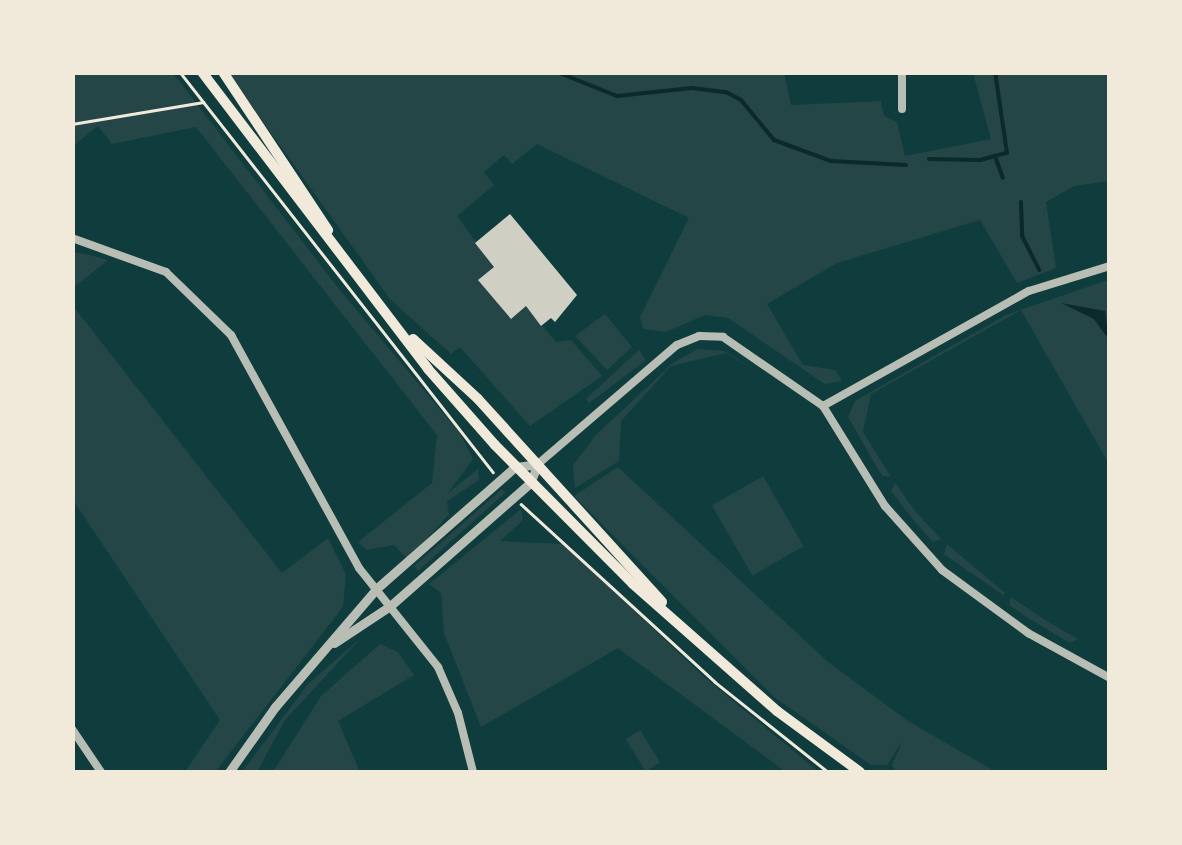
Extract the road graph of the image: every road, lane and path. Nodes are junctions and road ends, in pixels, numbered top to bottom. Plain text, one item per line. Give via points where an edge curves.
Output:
1 (180, 72) edge
2 (202, 72) edge
3 (222, 72) edge
4 (902, 72) edge
5 (202, 102) junction
6 (902, 109) dead end
7 (72, 124) edge
8 (72, 238) edge
9 (340, 253) junction
10 (1110, 266) edge
11 (405, 333) junction
12 (823, 406) junction
13 (485, 462) dead end
14 (538, 464) junction
15 (515, 467) junction
16 (530, 483) junction
17 (526, 510) dead end
18 (376, 588) junction
19 (390, 606) junction
20 (668, 611) junction
21 (334, 643) junction
22 (1110, 678) edge
23 (72, 729) edge
24 (102, 772) edge
25 (230, 772) edge
26 (473, 772) edge
27 (828, 772) edge
28 (860, 772) edge

1 - 5 path
2 - 9 main road
3 - 9 main road via 294,171
4 - 6 street
5 - 7 path
5 - 13 path
8 - 18 street via 166,272 209,307 247,359
9 - 11 main road
10 - 12 street via 1029,291
11 - 14 main road
11 - 15 main road
12 - 14 street via 742,346 699,336 657,360
12 - 22 street via 886,506 942,570 1028,633
14 - 15 street
14 - 16 street
14 - 20 main road
15 - 16 main road
15 - 18 street
16 - 19 street
16 - 20 main road
17 - 27 path via 724,690
18 - 19 street
18 - 21 street
19 - 21 street
19 - 26 street via 449,690
20 - 28 main road via 778,711
21 - 25 street via 274,707
23 - 24 street

